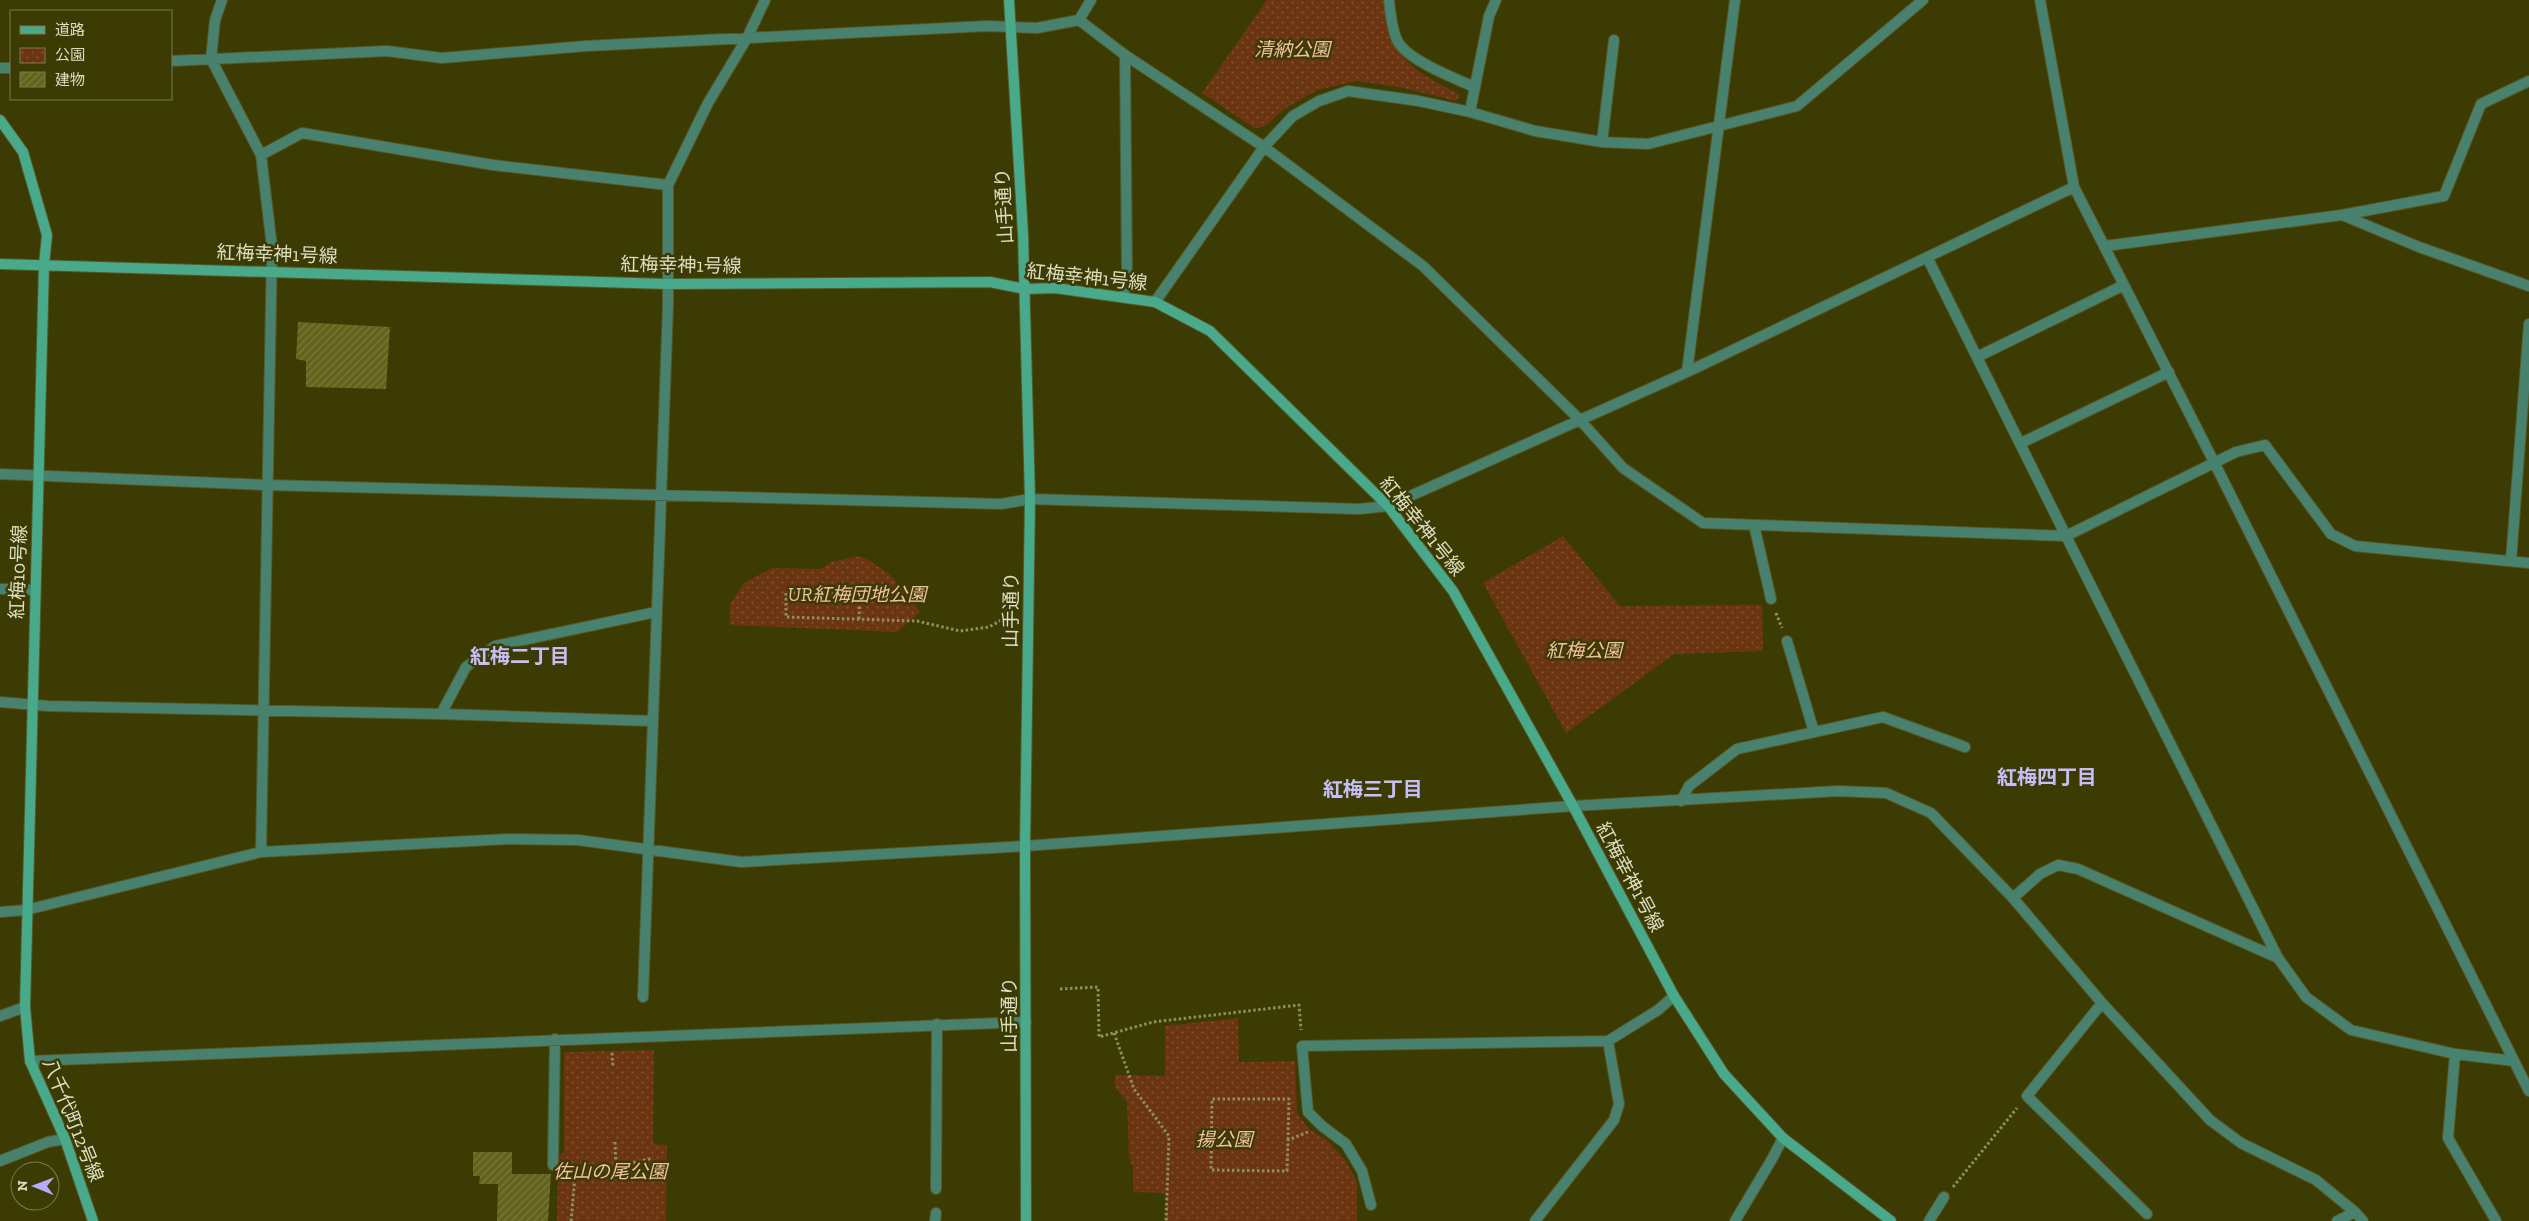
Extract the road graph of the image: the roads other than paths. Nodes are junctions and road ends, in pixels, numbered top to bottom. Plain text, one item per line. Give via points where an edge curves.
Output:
1 (222, 0) edge
2 (765, 0) edge
3 (1009, 0) edge
4 (1091, 0) edge
5 (1389, 0) edge
6 (1496, 0) edge
7 (1736, 0) edge
8 (1923, 0) edge
9 (2040, 0) edge
10 (1079, 20) junction
11 (1011, 27) junction
12 (747, 38) junction
13 (1614, 40) dead end
14 (1125, 55) junction
15 (211, 60) junction
16 (172, 61) edge
17 (2529, 81) edge
18 (1474, 88) junction
19 (1470, 112) junction
20 (0, 120) edge
21 (1717, 127) junction
22 (1602, 142) junction
23 (1264, 147) junction
24 (260, 155) junction
25 (668, 186) junction
26 (2074, 187) junction
27 (2342, 215) junction
28 (2105, 246) junction
29 (1927, 257) junction
30 (0, 264) edge
31 (44, 265) junction
32 (270, 271) junction
33 (668, 284) junction
34 (2124, 285) junction
35 (2529, 286) edge
36 (1025, 289) junction
37 (1124, 296) junction
38 (1155, 302) junction
39 (2529, 324) edge
40 (1977, 357) junction
41 (1687, 372) junction
42 (2169, 372) junction
43 (1580, 420) junction
44 (2021, 443) junction
45 (2215, 464) junction
46 (0, 474) edge
47 (40, 476) junction
48 (267, 485) junction
49 (660, 494) junction
50 (1030, 499) junction
51 (1388, 506) junction
52 (1754, 526) junction
53 (2066, 536) junction
54 (2511, 561) junction
55 (2529, 563) edge
56 (0, 589) edge
57 (35, 590) junction
58 (1771, 599) road end
59 (656, 612) junction
60 (1787, 641) road end
61 (0, 702) edge
62 (31, 704) junction
63 (262, 710) junction
64 (441, 714) junction
65 (652, 721) junction
66 (1814, 732) junction
67 (1965, 747) dead end
68 (1680, 801) junction
69 (1573, 806) junction
70 (1025, 846) junction
71 (648, 848) junction
72 (261, 852) junction
73 (2013, 898) junction
74 (26, 910) junction
75 (0, 912) edge
76 (2278, 958) junction
77 (1674, 996) junction
78 (643, 997) dead end
79 (2102, 1003) junction
80 (25, 1007) junction
81 (0, 1016) edge
82 (1026, 1022) junction
83 (937, 1024) junction
84 (555, 1039) junction
85 (1608, 1041) junction
86 (2455, 1054) junction
87 (30, 1060) junction
88 (2514, 1061) junction
89 (2529, 1091) edge
90 (65, 1138) junction
91 (1783, 1138) junction
92 (0, 1161) edge
93 (554, 1165) dead end
94 (936, 1189) dead end
95 (1944, 1197) road end
96 (1372, 1205) dead end
97 (2356, 1212) junction
98 (2147, 1214) dead end
99 (93, 1221) edge
100 (1026, 1221) edge
101 (1535, 1221) edge
102 (1734, 1221) edge
103 (1891, 1221) edge
104 (1929, 1221) edge
105 (2337, 1221) edge
106 (2363, 1221) edge
107 (2496, 1221) edge

1 - 15 street via 215,20
2 - 12 street
3 - 11 street, 山手通り
4 - 10 street
5 - 18 street via 1400,45 1426,64
6 - 18 street via 1489,16
7 - 21 street
8 - 21 street via 1797,106
9 - 26 street
10 - 11 street via 1037,28
10 - 14 street
11 - 12 street
11 - 36 street, 山手通り
12 - 15 street via 586,46 442,58 387,52
12 - 25 street via 708,103
13 - 22 street
14 - 23 street
14 - 37 street via 1127,275
15 - 16 street
15 - 24 street
17 - 27 street via 2481,104 2444,196
18 - 19 street
19 - 22 street via 1535,131
19 - 23 street via 1348,91 1319,101 1293,116
20 - 31 street, 紅梅10号線 via 23,152 47,235
21 - 22 street via 1648,144
21 - 41 street
23 - 38 street
23 - 43 street via 1423,266
24 - 25 street via 302,133 493,165
24 - 32 street via 272,247
25 - 33 street
26 - 28 street
26 - 29 street
27 - 28 street
27 - 35 street via 2418,247
28 - 34 street
29 - 40 street
29 - 41 street
30 - 31 street, 紅梅幸神1号線
31 - 32 street, 紅梅幸神1号線
31 - 47 street, 紅梅10号線
32 - 33 street, 紅梅幸神1号線
32 - 48 street
33 - 36 street, 紅梅幸神1号線 via 990,282
33 - 49 street
34 - 40 street
34 - 42 street
36 - 37 street, 紅梅幸神1号線 via 1055,288
36 - 50 street, 山手通り
37 - 38 street, 紅梅幸神1号線
38 - 51 street, 紅梅幸神1号線 via 1210,331
39 - 54 street
40 - 44 street
41 - 43 street
42 - 44 street
42 - 45 street
43 - 51 street
43 - 52 street via 1623,468 1703,523
44 - 53 street
45 - 53 street
45 - 54 street via 2236,452 2265,445 2331,534 2355,546
45 - 88 street
46 - 47 street
47 - 48 street
47 - 57 street, 紅梅10号線
48 - 49 street
48 - 63 street
49 - 50 street via 1001,504
49 - 59 street
50 - 51 street via 1359,509
50 - 70 street, 山手通り
51 - 69 street, 紅梅幸神1号線 via 1453,591
52 - 53 street
52 - 58 street
53 - 76 street
54 - 55 street
56 - 57 street
57 - 62 street, 紅梅10号線
59 - 64 street via 495,646 466,667
59 - 65 street
60 - 66 street
61 - 62 street
62 - 63 street
62 - 74 street, 紅梅10号線
63 - 64 street
63 - 72 street
64 - 65 street
65 - 71 street
66 - 67 street via 1883,718
66 - 68 street via 1737,749 1689,786
68 - 69 street
68 - 73 street via 1838,791 1886,793 1931,813
69 - 70 street
69 - 77 street, 紅梅幸神1号線
70 - 71 street via 741,862
70 - 82 street, 山手通り
71 - 72 street via 578,840 509,839
71 - 78 street
72 - 74 street
73 - 76 street via 2040,874 2058,866 2078,868
73 - 79 street
74 - 75 street
74 - 80 street, 八千代町12号線
76 - 86 street via 2306,997 2351,1030
77 - 85 street via 1658,1010
77 - 91 street, 紅梅幸神1号線 via 1724,1074
79 - 97 street via 2210,1120 2241,1143 2316,1180
79 - 98 street via 2027,1096
80 - 81 street
80 - 87 street, 八千代町12号線
82 - 83 street
82 - 100 street, 山手通り
83 - 84 street
83 - 94 street
84 - 87 street
84 - 93 street
85 - 96 street via 1302,1046 1308,1112 1346,1144 1362,1171
85 - 101 street via 1619,1104 1614,1120
86 - 88 street
86 - 107 street via 2448,1138
87 - 90 street, 八千代町12号線
88 - 89 street
90 - 92 street
90 - 99 street, 八千代町12号線
91 - 102 street
91 - 103 street, 紅梅幸神1号線
95 - 104 street
97 - 105 street
97 - 106 street

